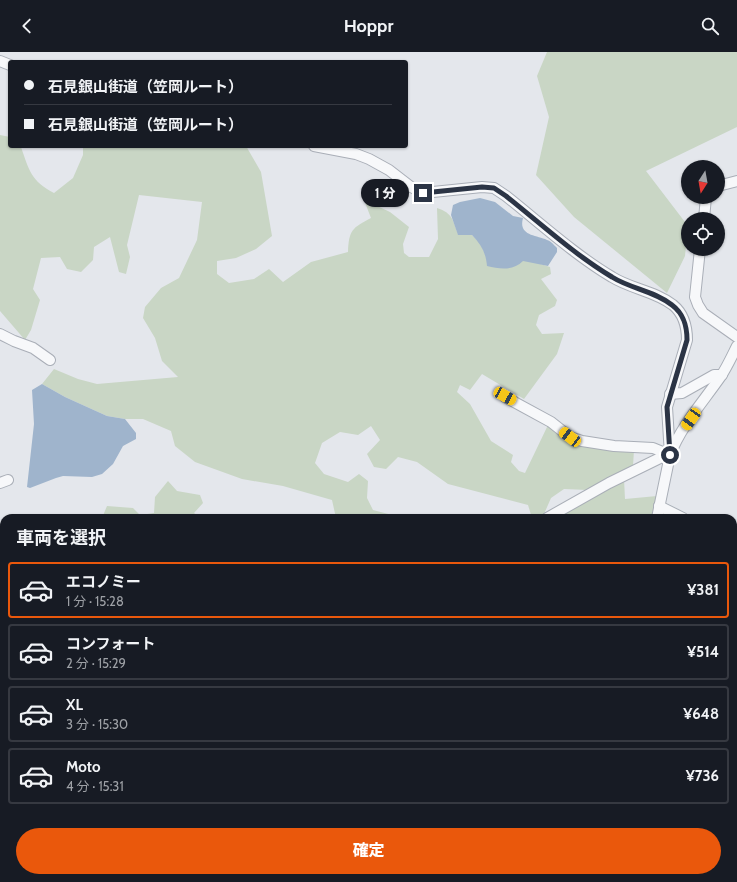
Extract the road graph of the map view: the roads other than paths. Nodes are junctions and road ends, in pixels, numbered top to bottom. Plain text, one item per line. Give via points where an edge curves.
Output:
1 (324, 148) edge
2 (737, 181) edge
3 (725, 184) edge
4 (699, 256) edge
5 (0, 334) edge
6 (737, 337) edge
7 (737, 346) edge
8 (50, 360) dead end
9 (722, 375) junction
10 (670, 394) junction
11 (505, 396) dead end
12 (670, 455) junction
13 (659, 506) junction
14 (554, 514) edge
15 (657, 514) edge
16 (675, 514) edge

1 - 10 street via 369,159 423,193 494,188 612,277 664,299 682,316 687,331 687,340
2 - 3 street
4 - 6 street via 695,297 698,305 704,313
5 - 8 street via 33,348
7 - 9 street
9 - 10 street via 714,375 682,393
9 - 12 street via 683,430
10 - 12 street via 666,414
11 - 12 street via 551,422 570,437 614,446 652,448
12 - 13 street
12 - 14 street via 609,483
13 - 15 street
13 - 16 street

